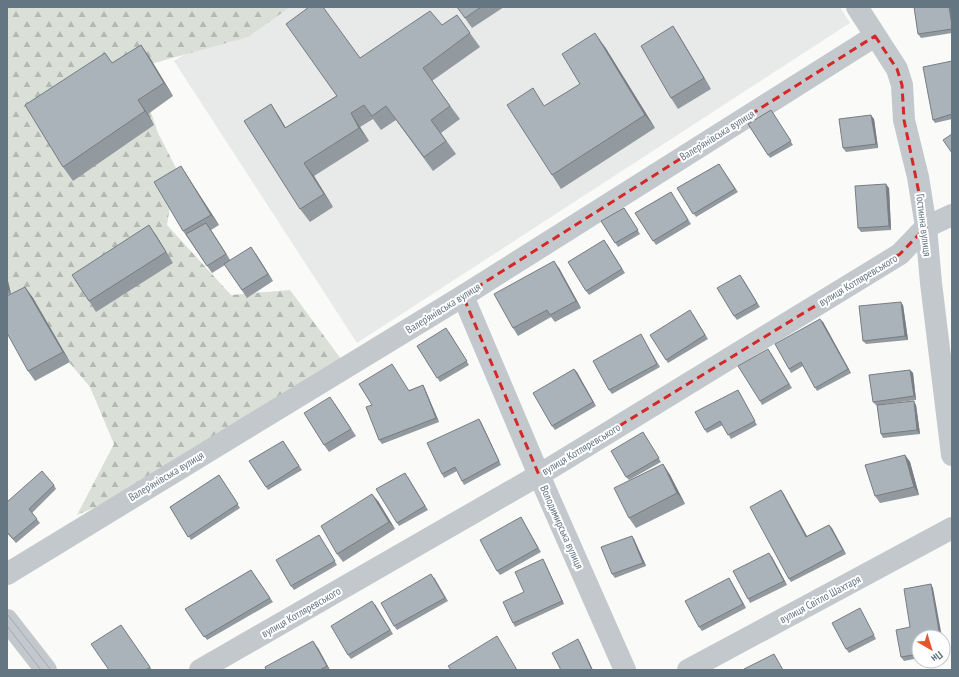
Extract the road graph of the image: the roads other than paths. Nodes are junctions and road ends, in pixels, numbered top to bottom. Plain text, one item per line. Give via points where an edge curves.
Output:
1 (857, 7) edge
2 (875, 36) junction
3 (952, 214) edge
4 (926, 227) junction
5 (463, 296) junction
6 (952, 455) edge
7 (539, 475) junction
8 (952, 528) edge
9 (7, 574) edge
10 (7, 620) edge
11 (46, 670) edge
12 (200, 670) edge
13 (625, 670) edge
14 (688, 670) edge

1 - 2 street, Гостинна вулиця
2 - 4 street, Гостинна вулиця via 897,70 902,85 904,120 918,177
2 - 5 street, Валер’янівська вулиця
3 - 4 street, вулиця Котляревського
4 - 6 street, Гостинна вулиця
4 - 7 street, вулиця Котляревського via 900,254
5 - 7 street, Володимирська вулиця
5 - 9 street, Валер’янівська вулиця
7 - 12 street, вулиця Котляревського
7 - 13 street, Володимирська вулиця
8 - 14 street, вулиця Світло Шахтаря
10 - 11 street

